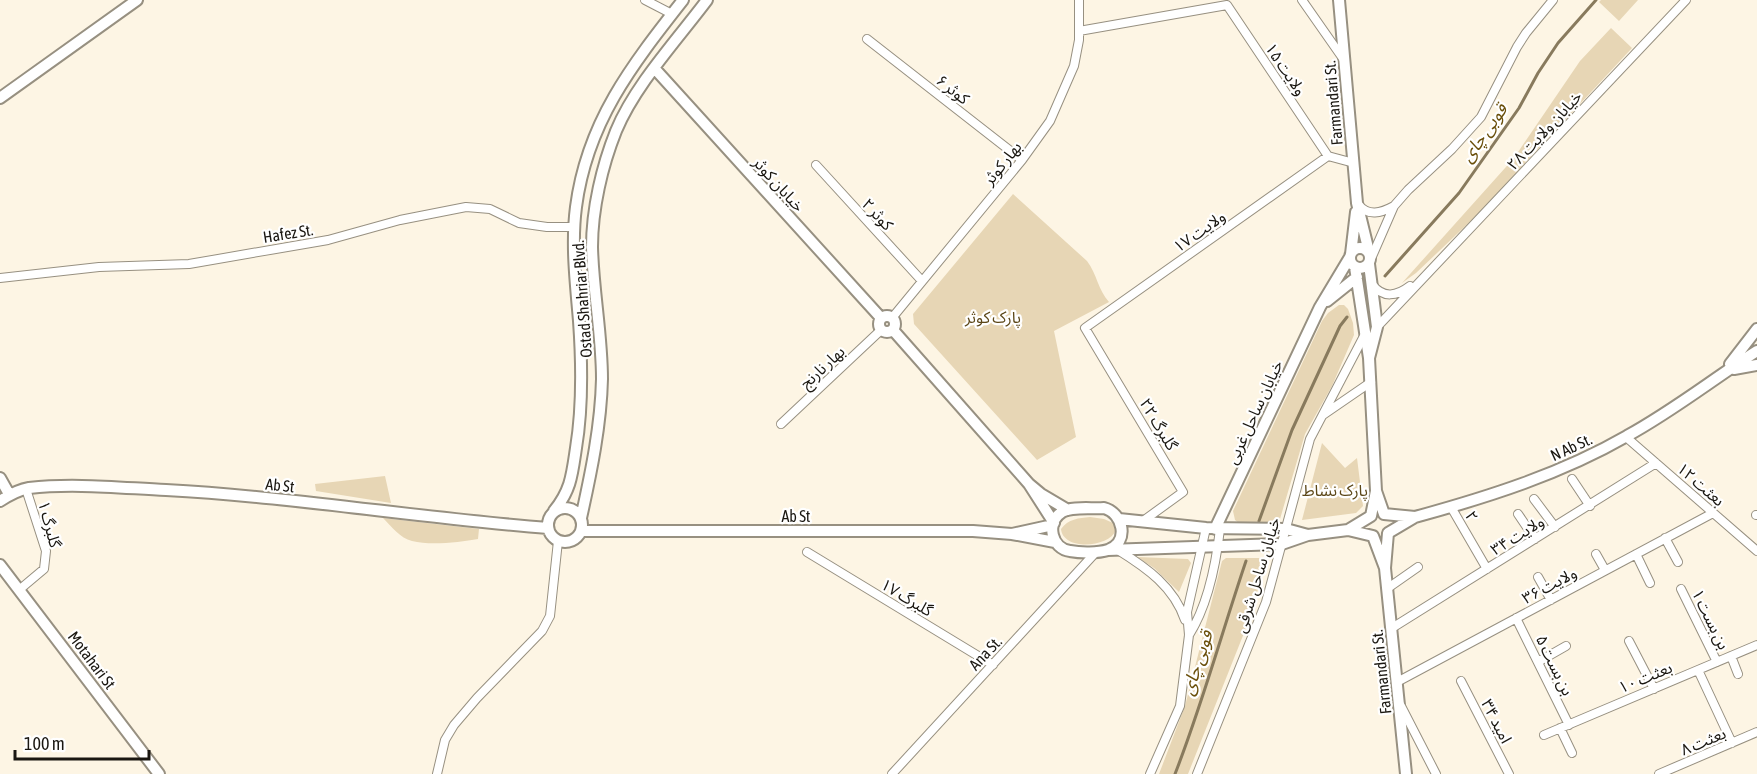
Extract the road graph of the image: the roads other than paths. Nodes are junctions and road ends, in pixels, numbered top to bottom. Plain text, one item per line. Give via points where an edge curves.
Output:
1 (137, 0) edge
2 (645, 0) edge
3 (683, 0) edge
4 (707, 0) edge
5 (1079, 0) edge
6 (1302, 0) edge
7 (1339, 0) edge
8 (1553, 0) edge
9 (1686, 0) edge
10 (672, 14) junction
11 (1079, 31) junction
12 (867, 39) dead end
13 (1345, 61) junction
14 (654, 69) junction
15 (0, 98) edge
16 (1328, 156) junction
17 (1022, 160) junction
18 (1354, 164) junction
19 (816, 165) dead end
20 (1357, 203) junction
21 (1394, 206) junction
22 (593, 225) junction
23 (574, 227) junction
24 (1369, 259) junction
25 (1353, 264) junction
26 (0, 278) edge
27 (1421, 279) junction
28 (922, 281) junction
29 (1371, 283) junction
30 (1320, 307) junction
31 (887, 318) junction
32 (1377, 327) junction
33 (1085, 328) joint
34 (1757, 329) edge
35 (881, 330) junction
36 (893, 330) junction
37 (1365, 333) junction
38 (1757, 351) edge
39 (1369, 358) junction
40 (1757, 365) edge
41 (1725, 372) junction
42 (1371, 382) junction
43 (1322, 416) junction
44 (781, 424) dead end
45 (1626, 437) junction
46 (1656, 463) junction
47 (0, 478) edge
48 (1572, 480) dead end
49 (1029, 484) junction
50 (27, 489) junction
51 (1376, 490) junction
52 (5, 498) edge
53 (1534, 499) dead end
54 (1590, 506) junction
55 (1451, 507) junction
56 (1068, 510) junction
57 (554, 512) junction
58 (1713, 513) junction
59 (1384, 514) junction
60 (1518, 514) dead end
61 (1371, 516) junction
62 (1414, 517) junction
63 (581, 518) junction
64 (1119, 519) junction
65 (1143, 521) junction
66 (1053, 524) junction
67 (1555, 527) junction
68 (548, 528) junction
69 (1214, 529) junction
70 (1286, 529) junction
71 (1348, 530) junction
72 (581, 531) junction
73 (1012, 534) junction
74 (1388, 534) junction
75 (1308, 535) junction
76 (1373, 536) junction
77 (1665, 538) junction
78 (1535, 539) junction
79 (558, 541) junction
80 (1056, 542) junction
81 (1282, 544) junction
82 (1204, 547) junction
83 (1218, 547) junction
84 (1107, 550) junction
85 (1757, 551) edge
86 (807, 552) dead end
87 (1596, 554) dead end
88 (1636, 554) junction
89 (1678, 562) dead end
90 (0, 565) edge
91 (1385, 567) junction
92 (1418, 567) dead end
93 (1487, 569) junction
94 (1605, 570) junction
95 (1538, 577) dead end
96 (1650, 583) dead end
97 (1388, 588) junction
98 (1681, 589) dead end
99 (19, 590) junction
100 (1551, 600) junction
101 (1516, 618) junction
102 (1392, 628) junction
103 (1189, 635) junction
104 (1629, 641) dead end
105 (1757, 645) edge
106 (1566, 646) dead end
107 (1731, 656) junction
108 (1538, 662) junction
109 (1717, 662) junction
110 (993, 665) junction
111 (1698, 670) junction
112 (1738, 674) dead end
113 (1461, 681) dead end
114 (1397, 682) junction
115 (1654, 688) junction
116 (1399, 702) junction
117 (1569, 724) junction
118 (1560, 728) junction
119 (1757, 732) edge
120 (1544, 735) dead end
121 (1732, 743) junction
122 (1572, 753) dead end
123 (159, 774) edge
124 (437, 774) edge
125 (892, 774) edge
126 (1150, 774) edge
127 (1197, 774) edge
128 (1406, 774) edge
129 (1436, 774) edge
130 (1509, 774) edge
131 (1659, 774) edge

1 - 15 main road
2 - 10 street
3 - 10 main road, Ostad Shahriar Blvd.
4 - 14 main road, Ostad Shahriar Blvd.
5 - 11 street, بهار کوثر
6 - 13 street
7 - 13 main road, Farmandari St.
8 - 21 street via 1517,47 1481,117
9 - 27 street, خیابان ولایت ۲۸
10 - 23 main road, Ostad Shahriar Blvd. via 628,71 601,119 584,171
11 - 16 street, ولایت ۱۵ via 1227,5
11 - 17 street, بهار کوثر via 1069,81 1050,121
12 - 17 street, کوثر ۶
13 - 18 main road, Farmandari St.
14 - 22 main road, Ostad Shahriar Blvd. via 615,132
14 - 31 main road, خیابان کوثر
16 - 18 street
16 - 33 street, ولایت ۱۷
17 - 28 street, بهار کوثر
18 - 20 main road, Farmandari St.
19 - 28 street, کوثر ۲
20 - 21 street via 1370,213
20 - 24 main road, Farmandari St.
20 - 25 main road, Farmandari St.
21 - 24 street
22 - 23 main road
22 - 63 main road, Ostad Shahriar Blvd. via 602,378 598,426
23 - 26 street, Hafez St. via 519,223 490,208 466,207 328,240 189,264 99,267
23 - 57 main road, Ostad Shahriar Blvd. via 582,375 580,419 570,487
24 - 25 main road via 1364,268
24 - 25 main road via 1360,248 1355,249
24 - 29 main road, Farmandari St.
25 - 30 main road, خیابان ساحل غربی
25 - 30 main road, خیابان ساحل غربی
25 - 37 main road
27 - 29 street, خیابان ولایت ۲۸ via 1395,295 1379,292
27 - 32 street, خیابان ولایت ۲۸
28 - 31 street, بهار کوثر
29 - 32 main road, Farmandari St.
30 - 69 main road, خیابان ساحل غربی
31 - 35 main road via 879,323
31 - 36 main road via 895,325
32 - 37 main road
32 - 39 main road
33 - 65 street, گلبرگ ۲۲ via 1183,492
34 - 41 main road, N Ab St.
35 - 36 main road
35 - 44 street, بهار نارنج
36 - 49 main road
37 - 39 main road
37 - 43 street, خیابان ساحل شرقی
38 - 41 main road, N Ab St.
39 - 42 main road
40 - 41 main road
41 - 45 main road, N Ab St.
42 - 43 street, خیابان ساحل شرقی
42 - 51 main road
43 - 70 street, خیابان ساحل شرقی via 1310,439
45 - 46 street, بعثت ۱۲
45 - 55 main road, N Ab St. via 1523,484
46 - 54 street, ولایت ۳۴
46 - 58 street, بعثت ۱۲
47 - 52 main road
48 - 54 street
49 - 56 main road
49 - 66 main road
50 - 52 main road, Ab St
50 - 68 main road, Ab St via 74,486 189,491
50 - 99 street, گلبرگ ۱ via 45,562 41,573
51 - 59 main road
51 - 61 main road
53 - 67 street
54 - 67 street, ولایت ۳۴
55 - 62 main road, N Ab St.
55 - 93 street, ۲
56 - 64 main road via 1104,508
56 - 66 main road
57 - 63 main road via 569,508
57 - 68 main road
58 - 77 street, ولایت ۳۶
58 - 85 street, بعثت ۱۲
59 - 61 main road
59 - 62 main road, N Ab St.
59 - 74 main road via 1391,524
60 - 78 street
61 - 71 main road
61 - 76 main road via 1367,526
62 - 74 main road, N Ab St.
63 - 72 main road
64 - 65 main road
64 - 84 main road via 1122,534
65 - 69 main road
66 - 73 main road
66 - 80 main road
67 - 78 street, ولایت ۳۴
68 - 79 main road
69 - 70 main road
69 - 82 street
69 - 83 street
70 - 75 main road
70 - 81 street, خیابان ساحل شرقی
71 - 75 main road
71 - 76 main road
72 - 73 main road, Ab St
72 - 79 main road via 574,539
73 - 80 main road
74 - 76 main road
74 - 91 main road
75 - 81 main road
76 - 91 main road
77 - 88 street, ولایت ۳۶
77 - 89 street
78 - 93 street, ولایت ۳۴
79 - 124 street via 547,623 454,725 443,747
80 - 84 main road via 1066,551
81 - 83 main road
81 - 127 street, خیابان ساحل شرقی via 1266,602
82 - 83 main road
82 - 84 main road
82 - 103 street via 1187,612
83 - 103 street via 1199,618
84 - 103 street via 1151,572 1170,590 1181,608
84 - 110 street, Ana St.
86 - 110 street, گلبرگ ۱۷
87 - 94 street
88 - 94 street, ولایت ۳۶
88 - 96 street
90 - 99 main road, Motahari St
91 - 97 main road, Farmandari St.
92 - 97 street
93 - 102 street, ولایت ۳۴
94 - 100 street, ولایت ۳۶
95 - 100 street
97 - 102 main road, Farmandari St.
98 - 109 street, بن بست ۱
99 - 123 main road, Motahari St
100 - 101 street, ولایت ۳۶
101 - 108 street, بن بست ۵
101 - 114 street, ولایت ۳۶
102 - 114 main road, Farmandari St.
103 - 126 street via 1180,706
104 - 115 street
105 - 107 street, بعثت ۱۰
106 - 108 street
107 - 109 street, بعثت ۱۰
107 - 112 street
108 - 117 street, بن بست ۵
109 - 111 street, بعثت ۱۰
110 - 125 street, Ana St.
111 - 115 street, بعثت ۱۰
111 - 121 street
113 - 130 street, امید ۳۴
114 - 116 main road, Farmandari St.
115 - 117 street, بعثت ۱۰
116 - 128 main road, Farmandari St.
116 - 129 street
117 - 118 street, بعثت ۱۰
118 - 120 street, بعثت ۱۰
118 - 122 street
119 - 121 street, بعثت ۸
121 - 131 street, بعثت ۸

